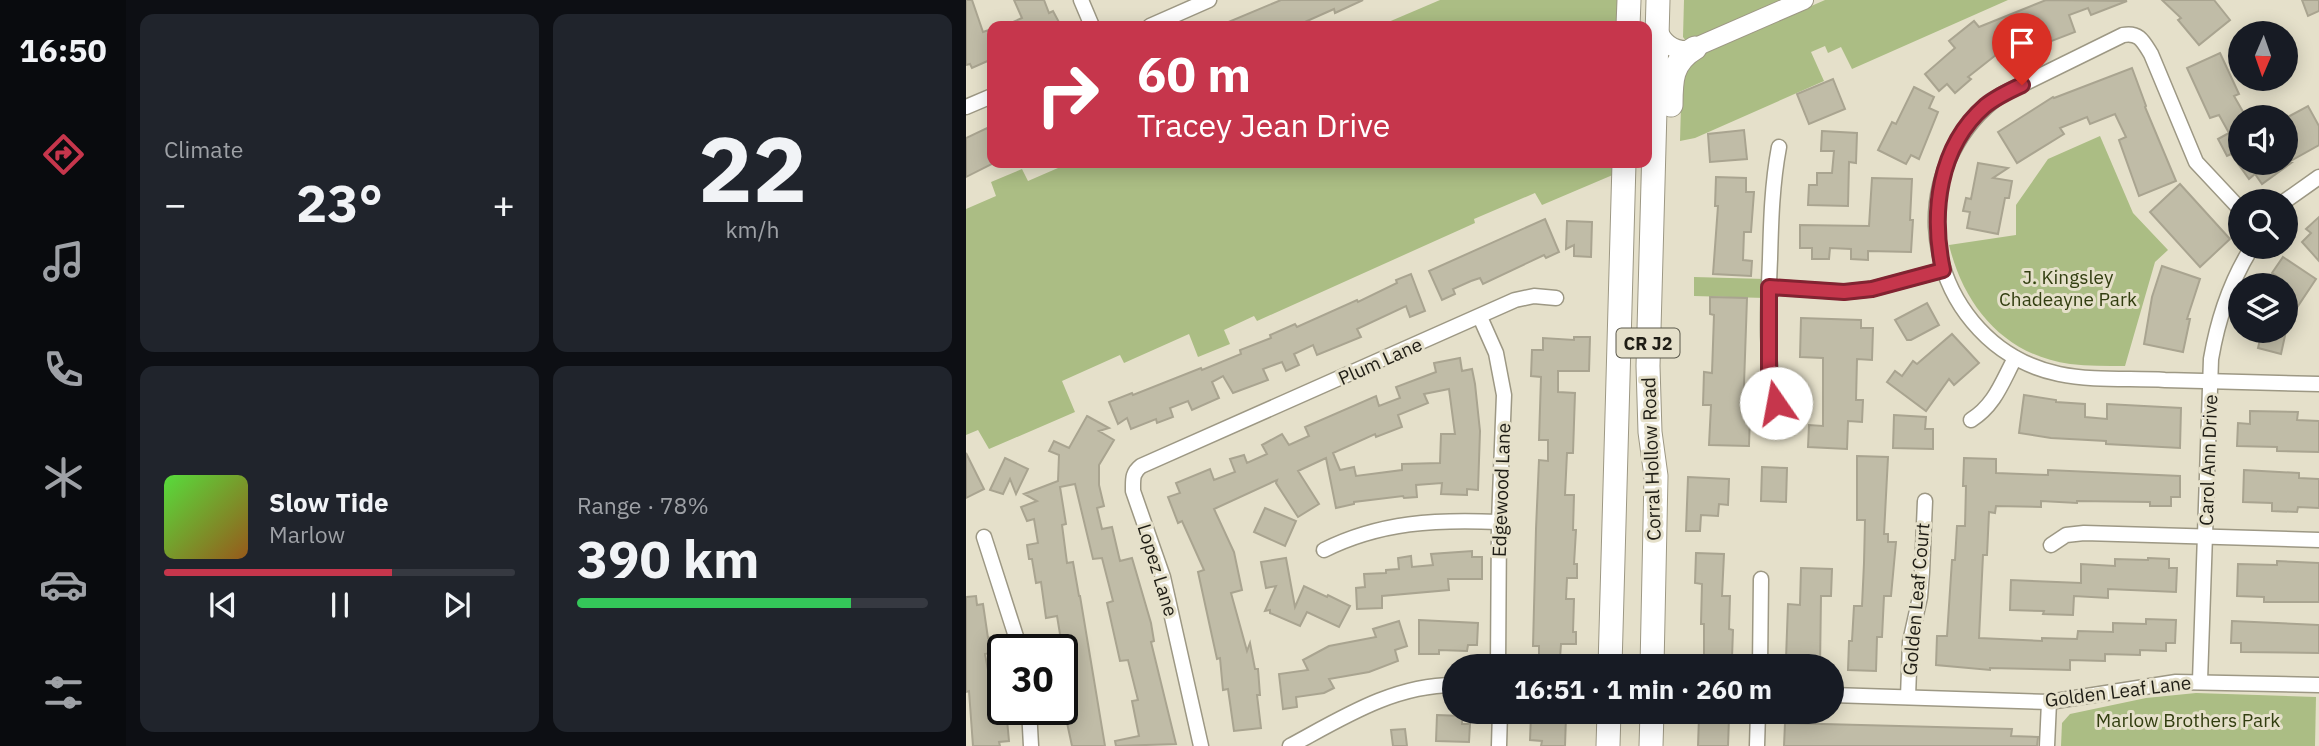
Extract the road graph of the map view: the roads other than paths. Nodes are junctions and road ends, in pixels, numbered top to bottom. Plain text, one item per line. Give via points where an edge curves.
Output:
1 (1081, 0) edge
2 (1209, 0) edge
3 (1629, 0) edge
4 (1658, 0) edge
5 (1804, 0) edge
6 (1090, 21) edge
7 (1161, 21) edge
8 (1628, 21) edge
9 (1658, 29) junction
10 (1695, 48) junction
11 (987, 98) edge
12 (966, 107) edge
13 (1779, 146) dead end
14 (1624, 168) edge
15 (2319, 177) edge
16 (2298, 192) edge
17 (2228, 196) edge
18 (2245, 259) edge
19 (1943, 270) junction
20 (1769, 287) junction
21 (1556, 298) dead end
22 (1480, 317) junction
23 (2015, 358) junction
24 (2210, 381) junction
25 (2319, 384) edge
26 (1776, 403) dead end
27 (1970, 420) dead end
28 (1206, 437) joint
29 (1656, 476) junction
30 (1925, 501) dead end
31 (1499, 522) junction
32 (2205, 536) junction
33 (984, 537) dead end
34 (2319, 540) edge
35 (2051, 545) dead end
36 (1324, 551) dead end
37 (1761, 579) dead end
38 (1015, 634) edge
39 (1498, 654) edge
40 (1610, 654) edge
41 (1652, 654) edge
42 (1760, 654) edge
43 (2200, 681) junction
44 (2319, 685) edge
45 (1442, 686) edge
46 (1844, 695) edge
47 (1908, 697) junction
48 (2049, 702) junction
49 (1500, 724) edge
50 (1609, 724) edge
51 (1652, 724) edge
52 (1758, 724) edge
53 (1030, 725) edge
54 (1313, 740) edge
55 (1031, 746) edge
56 (1200, 746) edge
57 (1290, 746) edge
58 (1499, 746) edge
59 (1608, 746) edge
60 (1651, 746) edge
61 (1757, 746) edge
62 (2047, 746) edge

1 - 6 street
2 - 7 street
3 - 8 main road
4 - 9 main road, Corral Hollow Road / CR J2
5 - 10 street
9 - 10 street via 1672,47
9 - 29 main road, Corral Hollow Road / CR J2 via 1648,366
10 - 29 main road via 1681,58 1671,79
11 - 12 street
13 - 20 street via 1773,180
14 - 40 main road, Corral Hollow Road / CR J2
15 - 16 street
17 - 19 street via 2196,162 2141,38 2123,35 2001,95 1968,125 1952,150 1942,179 1936,220
18 - 24 street, Carol Ann Drive via 2222,309
19 - 20 street via 1844,292
19 - 23 street via 1965,312 1987,337
20 - 26 street via 1769,374
21 - 22 street, Plum Lane via 1515,300
22 - 28 street, Plum Lane
22 - 31 street, Edgewood Lane via 1496,353 1504,395
23 - 24 street via 2063,375
23 - 27 street via 1993,402
24 - 25 street
24 - 32 street, Carol Ann Drive
28 - 56 street, Lopez Lane via 1141,466 1132,477 1163,577
29 - 41 main road, Corral Hollow Road / CR J2
30 - 47 street, Golden Leaf Court
31 - 36 street via 1408,523 1372,531
31 - 39 street, Edgewood Lane
32 - 34 street
32 - 35 street via 2084,533 2066,535
32 - 43 street, Carol Ann Drive
33 - 38 street
37 - 42 street
43 - 44 street, Golden Leaf Lane
43 - 48 street, Golden Leaf Lane via 2153,684
45 - 54 street via 1410,690 1355,709
46 - 47 street, Golden Leaf Lane
47 - 48 street, Golden Leaf Lane
48 - 62 street
49 - 58 street
50 - 59 main road
51 - 60 main road
52 - 61 street
53 - 55 street
54 - 57 street

